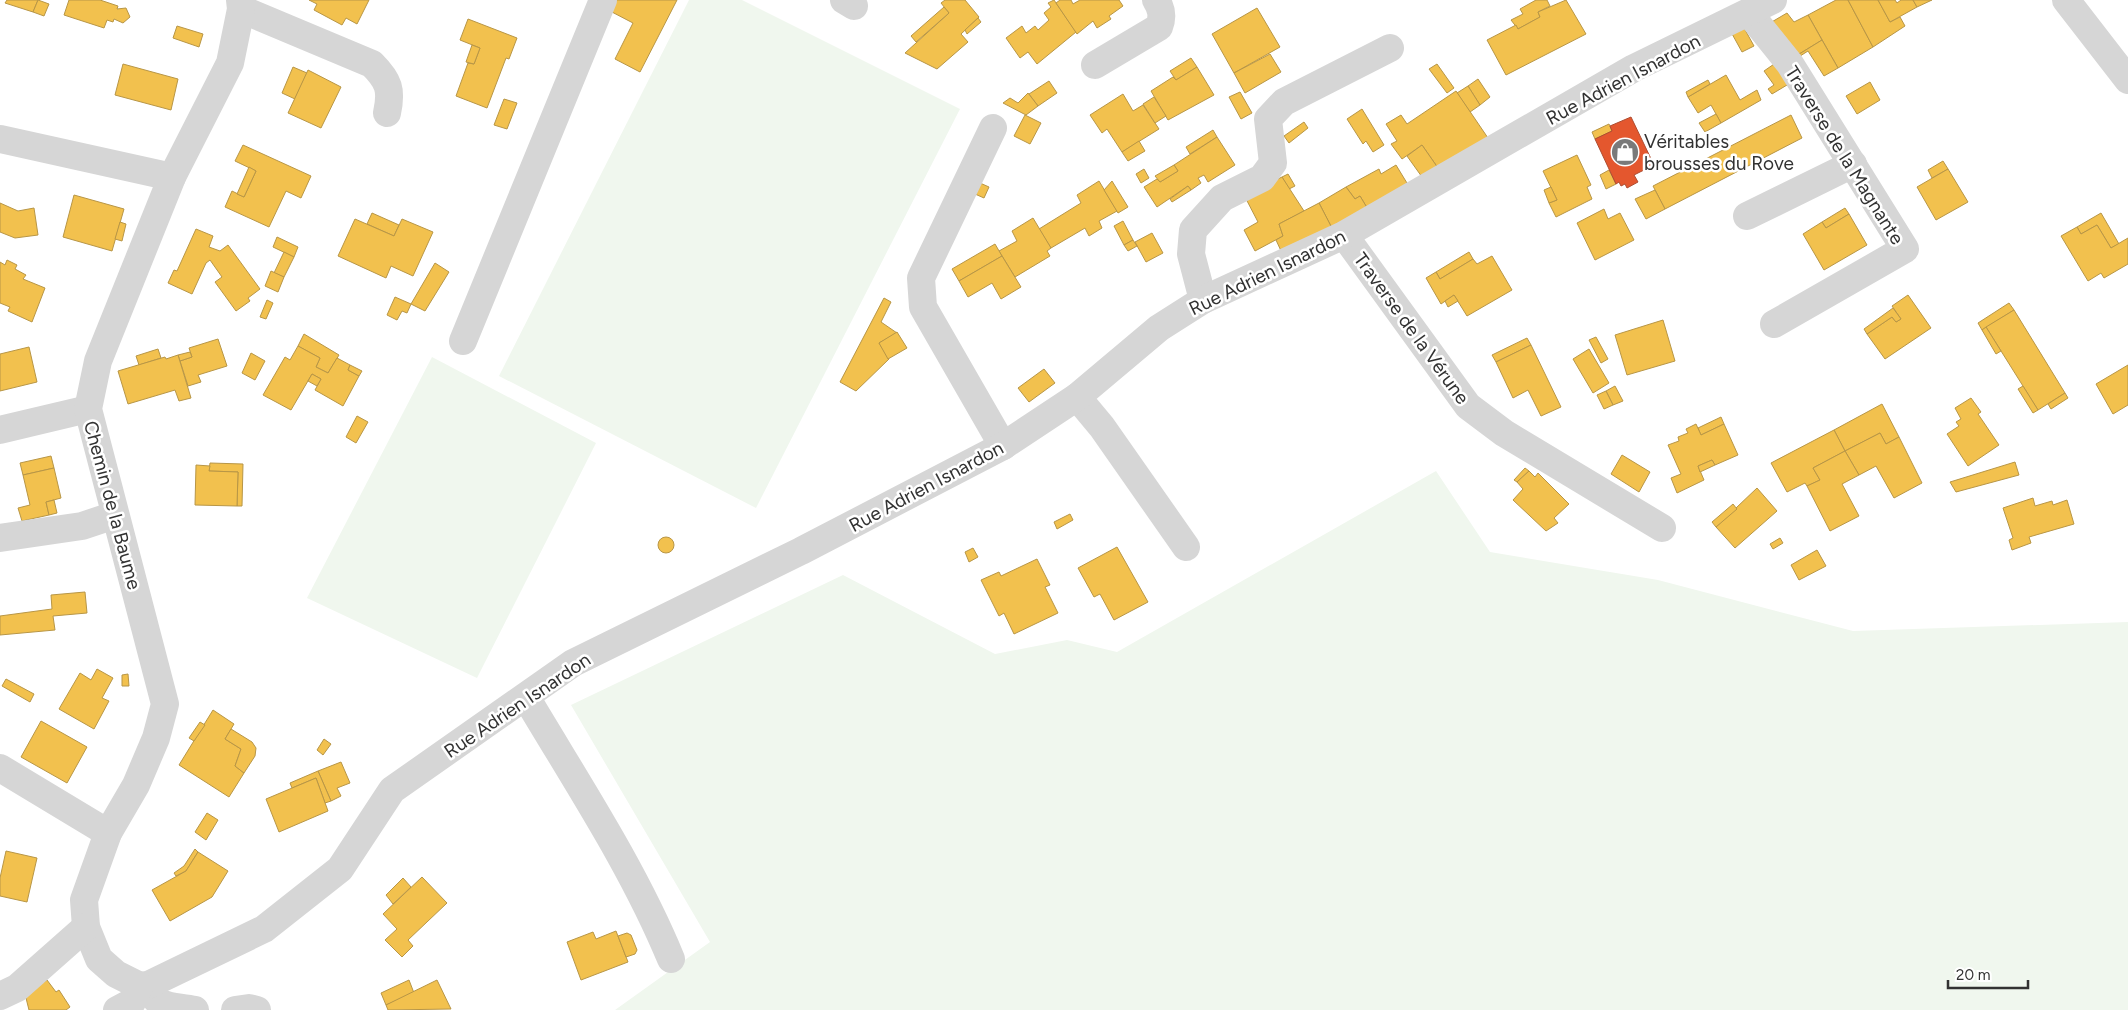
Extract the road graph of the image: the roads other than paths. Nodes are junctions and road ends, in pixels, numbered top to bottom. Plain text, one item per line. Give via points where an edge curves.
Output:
1 (603, 0) edge
2 (1156, 0) edge
3 (1772, 0) edge
4 (2066, 0) edge
5 (240, 4) edge
6 (1749, 13) junction
7 (1390, 48) dead end
8 (1095, 65) dead end
9 (2128, 80) edge
10 (387, 114) dead end
11 (993, 128) dead end
12 (0, 139) edge
13 (1852, 164) junction
14 (172, 177) junction
15 (1748, 216) dead end
16 (1344, 235) junction
17 (1203, 300) junction
18 (1774, 324) dead end
19 (463, 341) dead end
20 (1077, 397) junction
21 (88, 409) junction
22 (0, 430) edge
23 (1003, 446) junction
24 (115, 515) junction
25 (1662, 528) dead end
26 (0, 538) edge
27 (1186, 547) dead end
28 (526, 697) junction
29 (0, 768) edge
30 (108, 833) junction
31 (86, 927) junction
32 (671, 959) dead end
33 (144, 986) junction
34 (0, 996) edge
35 (117, 1010) edge
36 (195, 1010) edge
37 (235, 1010) edge
38 (257, 1010) edge

1 - 19 street
2 - 8 street via 1162,18 1159,27
3 - 6 street, Rue Adrien Isnardon
4 - 9 street
5 - 10 street, Chemin de la Baume via 372,64 384,76 391,95
5 - 14 street, Chemin de la Baume via 230,63
6 - 13 street, Traverse de la Magnante via 1790,64
6 - 16 street, Rue Adrien Isnardon via 1634,68
7 - 17 street via 1284,102 1268,119 1273,164 1262,178 1222,198 1194,230 1191,254
11 - 23 street via 920,278 923,307
12 - 14 street
13 - 15 street, Traverse de la Magnante
13 - 18 street, Traverse de la Magnante via 1905,249
14 - 21 street, Chemin de la Baume via 98,361
16 - 17 street, Rue Adrien Isnardon
16 - 25 street, Traverse de la Vérune via 1468,406 1504,433
17 - 20 street, Rue Adrien Isnardon via 1159,328
20 - 23 street, Rue Adrien Isnardon
20 - 27 street via 1102,427
21 - 22 street
21 - 24 street, Chemin de la Baume
23 - 28 street, Rue Adrien Isnardon via 801,552 573,663
24 - 26 street via 82,526
24 - 30 street, Chemin de la Baume via 165,704 156,738 136,785
28 - 32 street via 618,850
28 - 33 street, Rue Adrien Isnardon via 392,790 340,869 264,929
29 - 30 street
30 - 31 street, Chemin de la Baume via 84,900
31 - 33 street, Chemin de la Baume via 99,960 116,974
31 - 34 street via 16,988
33 - 35 street, Rue Adrien Isnardon via 132,1002
33 - 36 street via 164,1007
37 - 38 street

